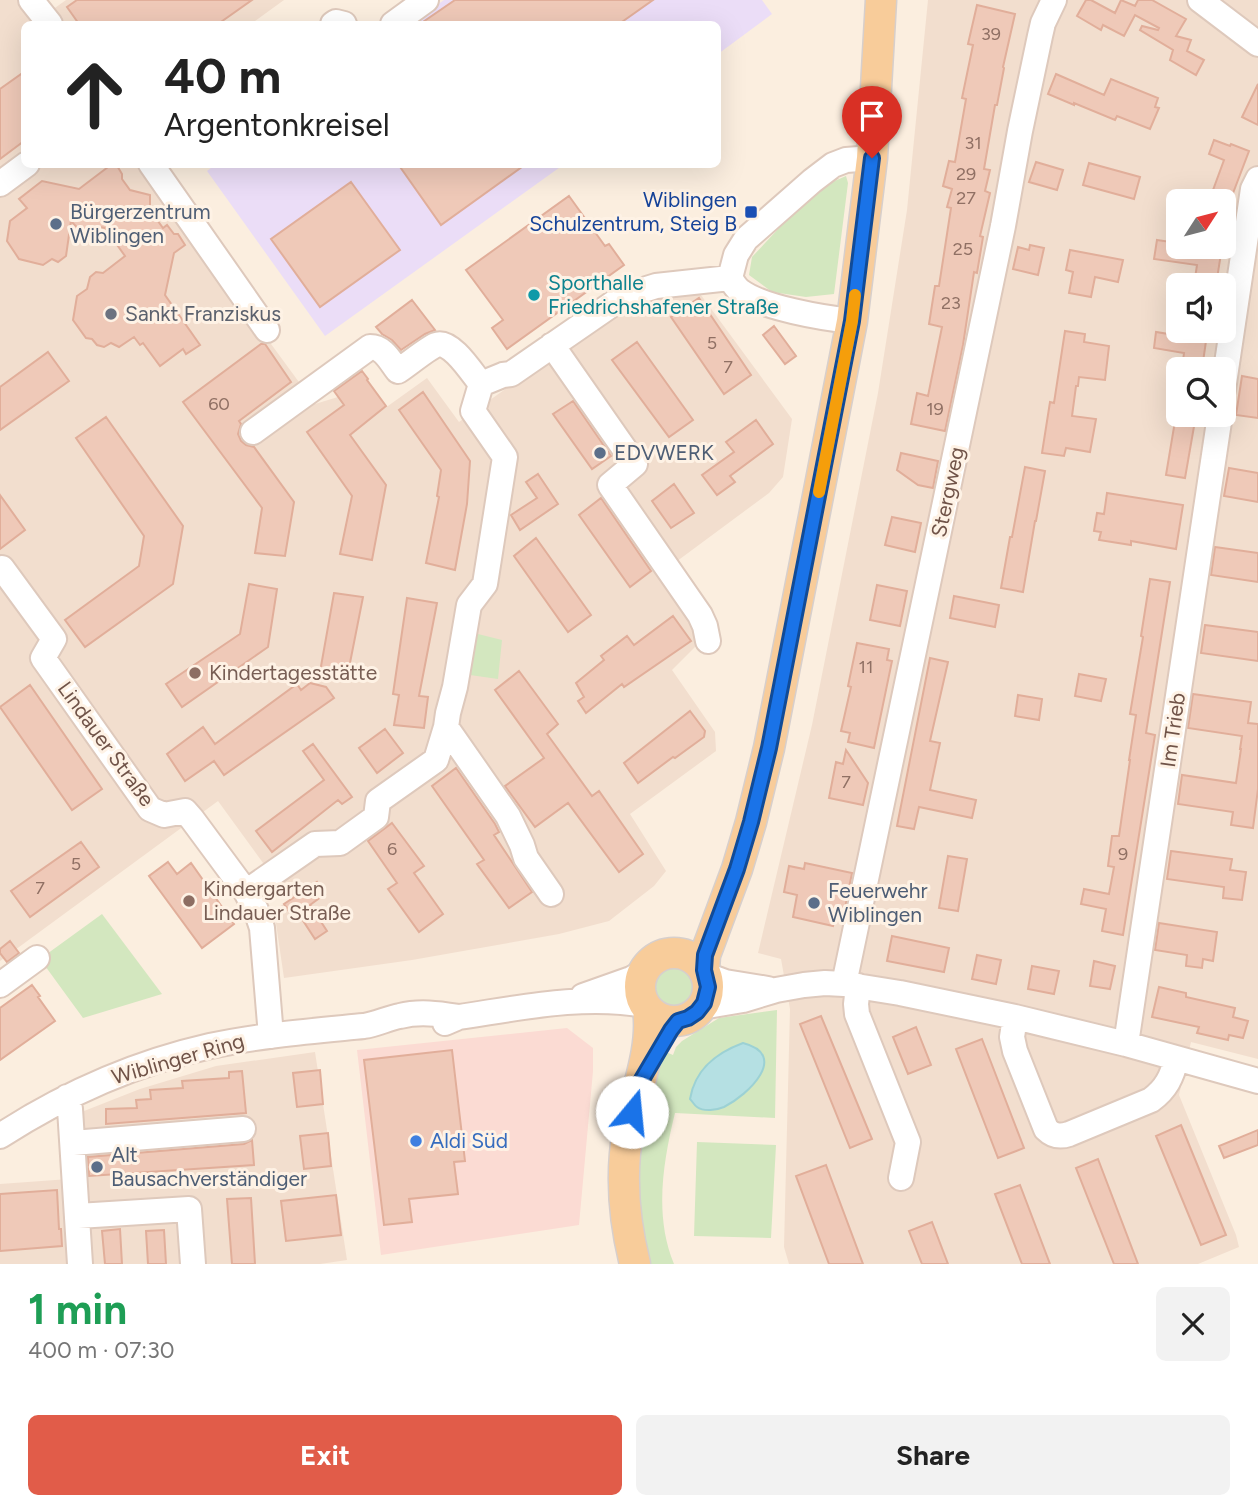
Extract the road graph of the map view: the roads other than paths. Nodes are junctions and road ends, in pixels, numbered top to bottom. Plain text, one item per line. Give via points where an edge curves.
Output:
1 (31, 0) edge
2 (426, 0) edge
3 (881, 0) edge
4 (1054, 0) edge
5 (1200, 0) edge
6 (48, 21) edge
7 (397, 21) edge
8 (1258, 44) edge
9 (872, 158) junction
10 (22, 168) edge
11 (153, 168) edge
12 (1258, 179) edge
13 (0, 184) edge
14 (730, 278) junction
15 (852, 321) junction
16 (267, 330) dead end
17 (552, 345) junction
18 (1228, 357) edge
19 (481, 384) junction
20 (1218, 427) edge
21 (253, 432) dead end
22 (2, 568) dead end
23 (708, 641) dead end
24 (446, 727) junction
25 (246, 892) junction
26 (727, 893) junction
27 (551, 894) dead end
28 (675, 953) junction
29 (37, 958) dead end
30 (642, 973) junction
31 (705, 973) junction
32 (6, 979) edge
33 (851, 985) junction
34 (776, 990) junction
35 (566, 1002) junction
36 (647, 1007) junction
37 (690, 1014) junction
38 (1015, 1017) junction
39 (271, 1036) junction
40 (1126, 1044) junction
41 (1177, 1059) junction
42 (641, 1081) junction
43 (1258, 1081) edge
44 (67, 1097) junction
45 (243, 1129) dead end
46 (0, 1136) edge
47 (72, 1143) junction
48 (901, 1178) dead end
49 (78, 1216) junction
50 (80, 1264) edge
51 (193, 1264) edge
52 (635, 1264) edge

1 - 6 street
2 - 7 street
3 - 9 main road
4 - 33 street, Stergweg via 1043,23 1034,63 877,836
5 - 8 street
9 - 14 street via 845,160 812,181 746,239
9 - 15 main road
10 - 13 street
11 - 16 street
12 - 18 street
14 - 15 street via 737,289 771,305
14 - 17 street via 656,286 624,296
15 - 26 main road via 769,748
17 - 19 street via 511,374
17 - 23 street via 635,464 610,485 700,615
19 - 21 street via 445,344 436,345 398,371 382,350 370,347
19 - 24 street via 473,411 505,457 485,584 469,605
20 - 40 street, Im Trieb
22 - 25 street, Lindauer Straße via 54,639 43,658 150,809 164,815 185,811
24 - 25 street via 436,760 378,801 376,817 340,843 315,844
24 - 27 street via 508,816 527,860
25 - 39 street, Lindauer Straße via 262,928
26 - 28 main road
26 - 31 main road via 705,955
28 - 30 main road via 658,956
28 - 31 main road via 691,958
29 - 32 street
30 - 35 street, Wiblinger Ring
30 - 36 main road via 639,990
31 - 34 street via 725,982
31 - 37 main road via 708,992
33 - 34 street
33 - 38 street
33 - 48 street, Stergweg via 859,1020 908,1142
34 - 37 street
35 - 36 street, Wiblinger Ring
35 - 39 street, Wiblinger Ring via 459,1017 419,1030 369,1025
36 - 37 main road via 662,1019
36 - 42 main road via 649,1027
37 - 42 main road via 671,1030
38 - 40 street
38 - 41 street via 1015,1051 1046,1129 1056,1136 1151,1100 1169,1082
39 - 44 street, Wiblinger Ring via 166,1058
40 - 41 street
41 - 43 street
42 - 52 main road via 624,1156 628,1233
44 - 46 street, Wiblinger Ring
44 - 47 street
45 - 47 street
47 - 49 street
49 - 50 street
49 - 51 street via 189,1209

